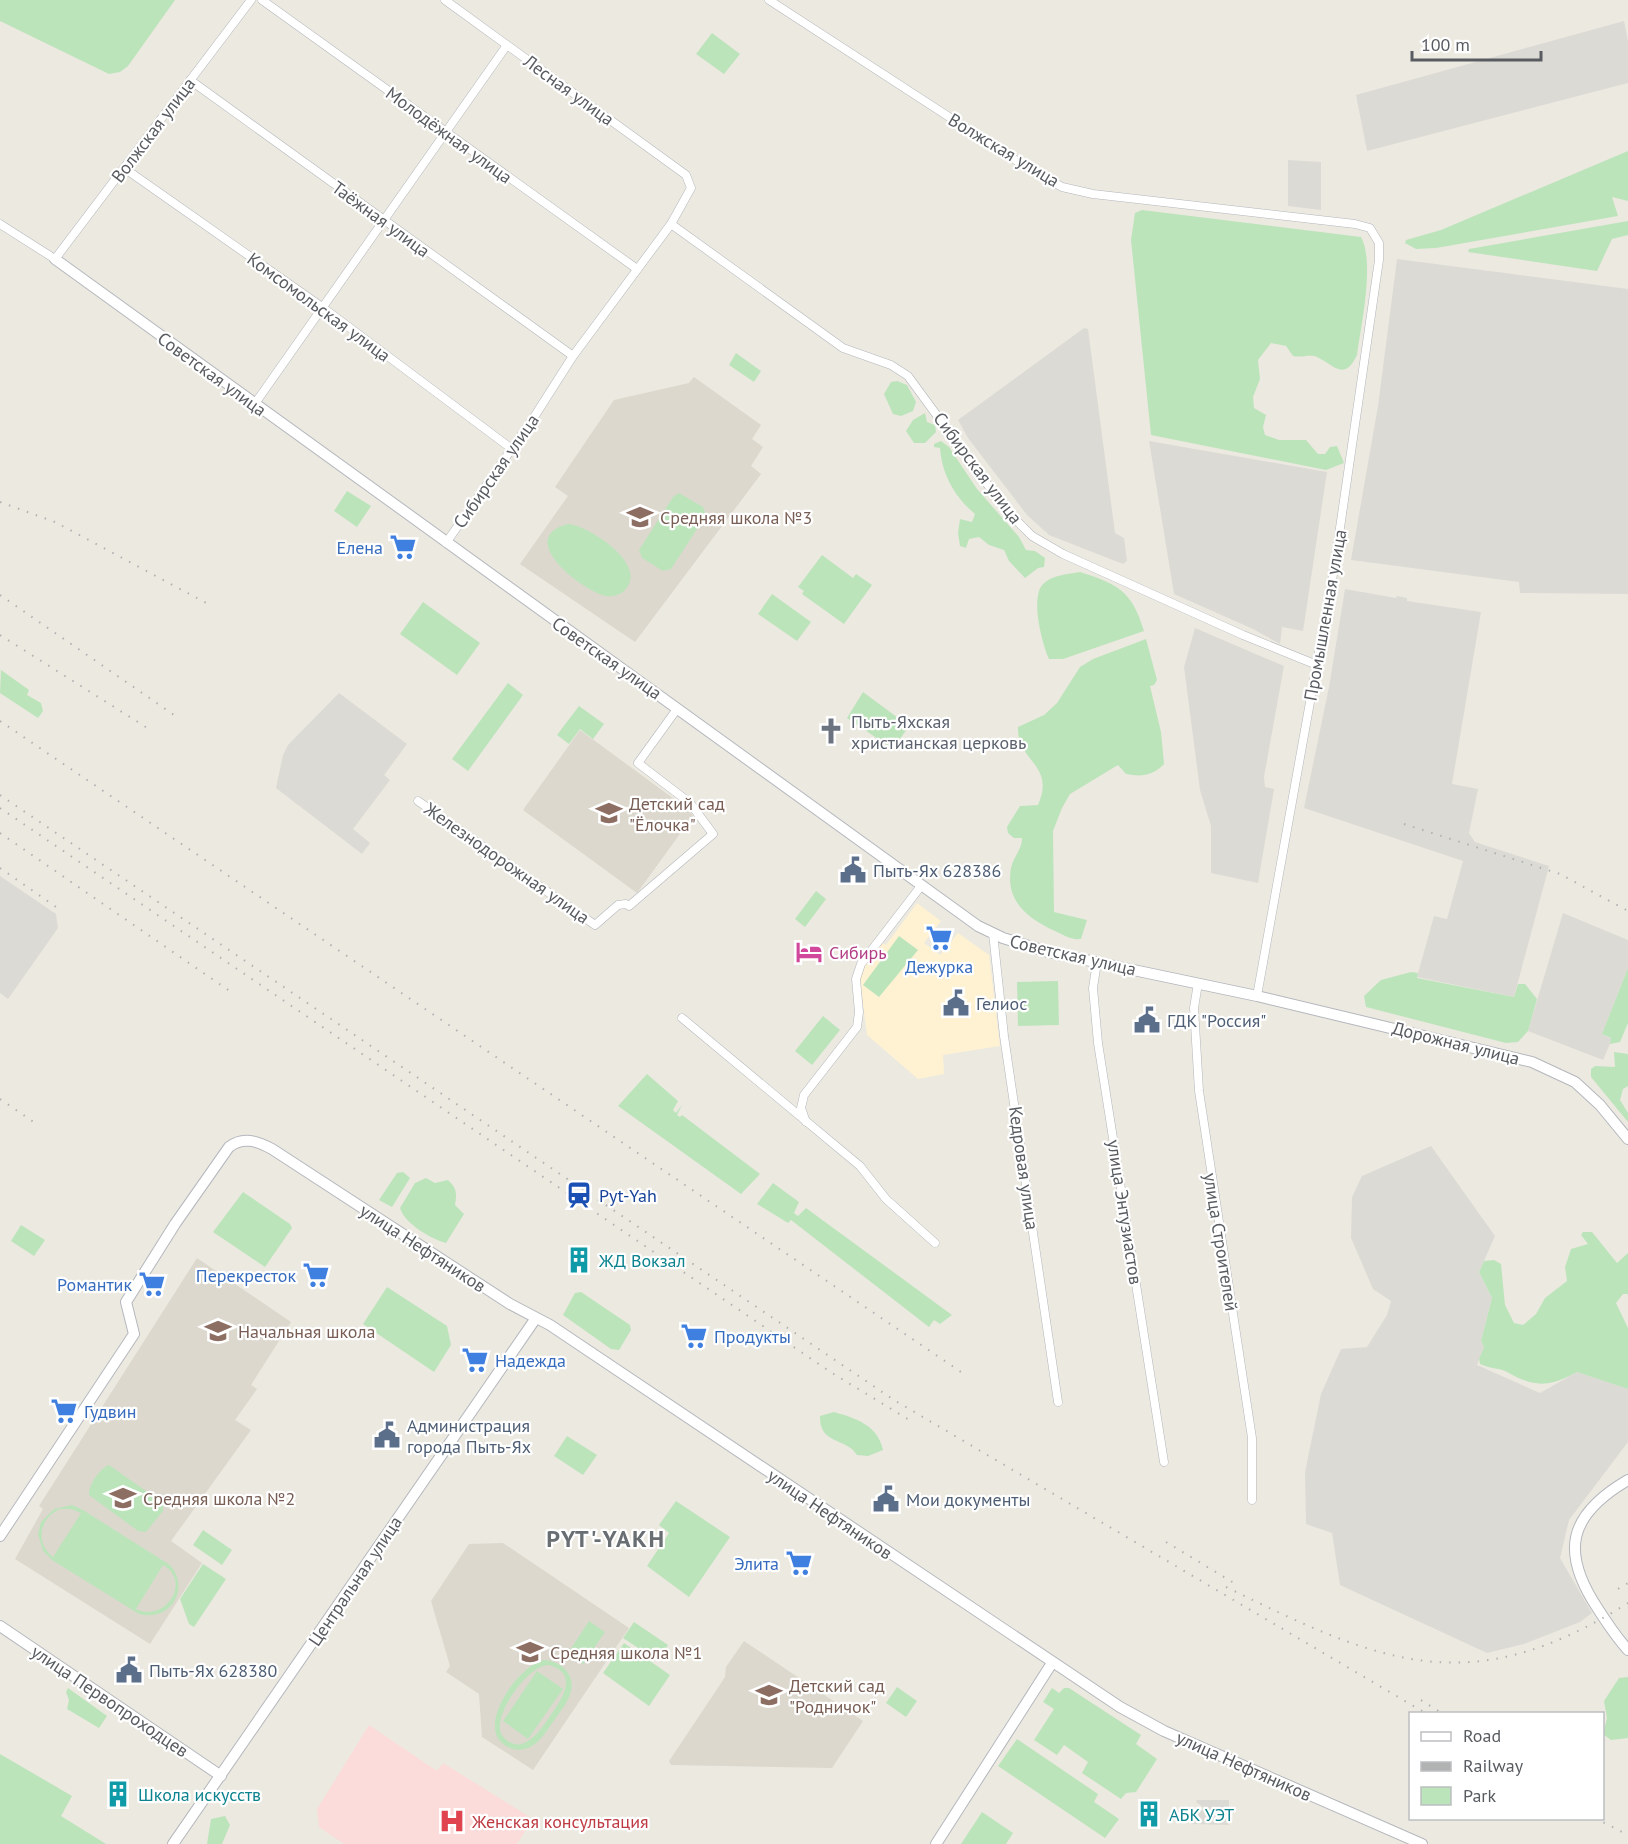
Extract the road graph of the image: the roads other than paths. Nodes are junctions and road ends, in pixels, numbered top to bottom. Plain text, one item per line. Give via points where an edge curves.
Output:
1 (251, 0) edge
2 (262, 0) edge
3 (445, 0) edge
4 (769, 0) edge
5 (507, 45) junction
6 (190, 80) junction
7 (446, 132) junction
8 (124, 168) junction
9 (691, 184) joint
10 (383, 221) junction
11 (0, 224) edge
12 (671, 224) junction
13 (1375, 233) joint
14 (55, 260) junction
15 (637, 269) junction
16 (322, 308) junction
17 (573, 356) junction
18 (254, 405) junction
19 (512, 449) junction
20 (446, 543) junction
21 (1317, 665) junction
22 (677, 709) junction
23 (418, 801) dead end
24 (921, 886) junction
25 (993, 933) junction
26 (1097, 962) junction
27 (1198, 983) junction
28 (1257, 996) junction
29 (682, 1018) dead end
30 (806, 1122) junction
31 (1628, 1139) edge
32 (935, 1244) dead end
33 (536, 1318) junction
34 (1058, 1402) dead end
35 (1164, 1462) dead end
36 (1628, 1480) edge
37 (1252, 1500) dead end
38 (0, 1536) edge
39 (0, 1626) edge
40 (1628, 1650) edge
41 (1052, 1663) junction
42 (220, 1776) junction
43 (173, 1844) edge
44 (936, 1844) edge
45 (1422, 1844) edge

1 - 6 street, Волжская улица
2 - 7 street, Молодёжная улица
3 - 5 street, Лесная улица
4 - 13 street, Волжская улица via 1062,187 1093,194 1354,224
5 - 7 street
5 - 9 street, Лесная улица via 686,175
6 - 8 street, Волжская улица
6 - 10 street, Таёжная улица
7 - 10 street
7 - 15 street, Молодёжная улица
8 - 14 street, Волжская улица
8 - 16 street, Комсомольская улица
9 - 12 street, Сибирская улица via 688,198
10 - 16 street
10 - 17 street, Таёжная улица
11 - 14 street, Советская улица
12 - 15 street, Сибирская улица
12 - 21 street, Сибирская улица via 843,348 891,365 908,376 1007,511 1032,536 1063,554
13 - 21 street, Промышленная улица via 1379,243 1378,272
14 - 18 street, Советская улица
15 - 17 street, Сибирская улица
16 - 18 street
16 - 19 street, Комсомольская улица
17 - 19 street, Сибирская улица
18 - 20 street, Советская улица
19 - 20 street, Сибирская улица
20 - 22 street, Советская улица
21 - 28 street, Промышленная улица
22 - 23 street, Железнодорожная улица via 638,763 690,803 713,834 629,906 618,905 595,925
22 - 24 street, Советская улица
24 - 25 street, Советская улица
24 - 30 street via 857,970 857,1027 804,1095 801,1108
25 - 26 street, Советская улица via 1032,948
25 - 34 street, Кедровая улица via 1004,1036
26 - 27 street, Советская улица
26 - 35 street, улица Энтузиастов via 1093,988 1098,1043
27 - 28 street, Советская улица
27 - 37 street, улица Строителей via 1194,1008 1200,1102 1251,1438
28 - 31 street, Дорожная улица via 1512,1056 1550,1069 1586,1091
29 - 30 street
30 - 32 street via 860,1166 886,1199
33 - 38 street, улица Нефтяников via 260,1143 245,1140 229,1147 126,1302 134,1334
33 - 41 street, улица Нефтяников via 709,1430
33 - 42 street, Центральная улица
36 - 40 street via 1589,1510 1576,1531 1573,1549 1585,1587
39 - 42 street, улица Первопроходцев
41 - 44 street
41 - 45 street, улица Нефтяников via 1148,1723
42 - 43 street, Центральная улица

